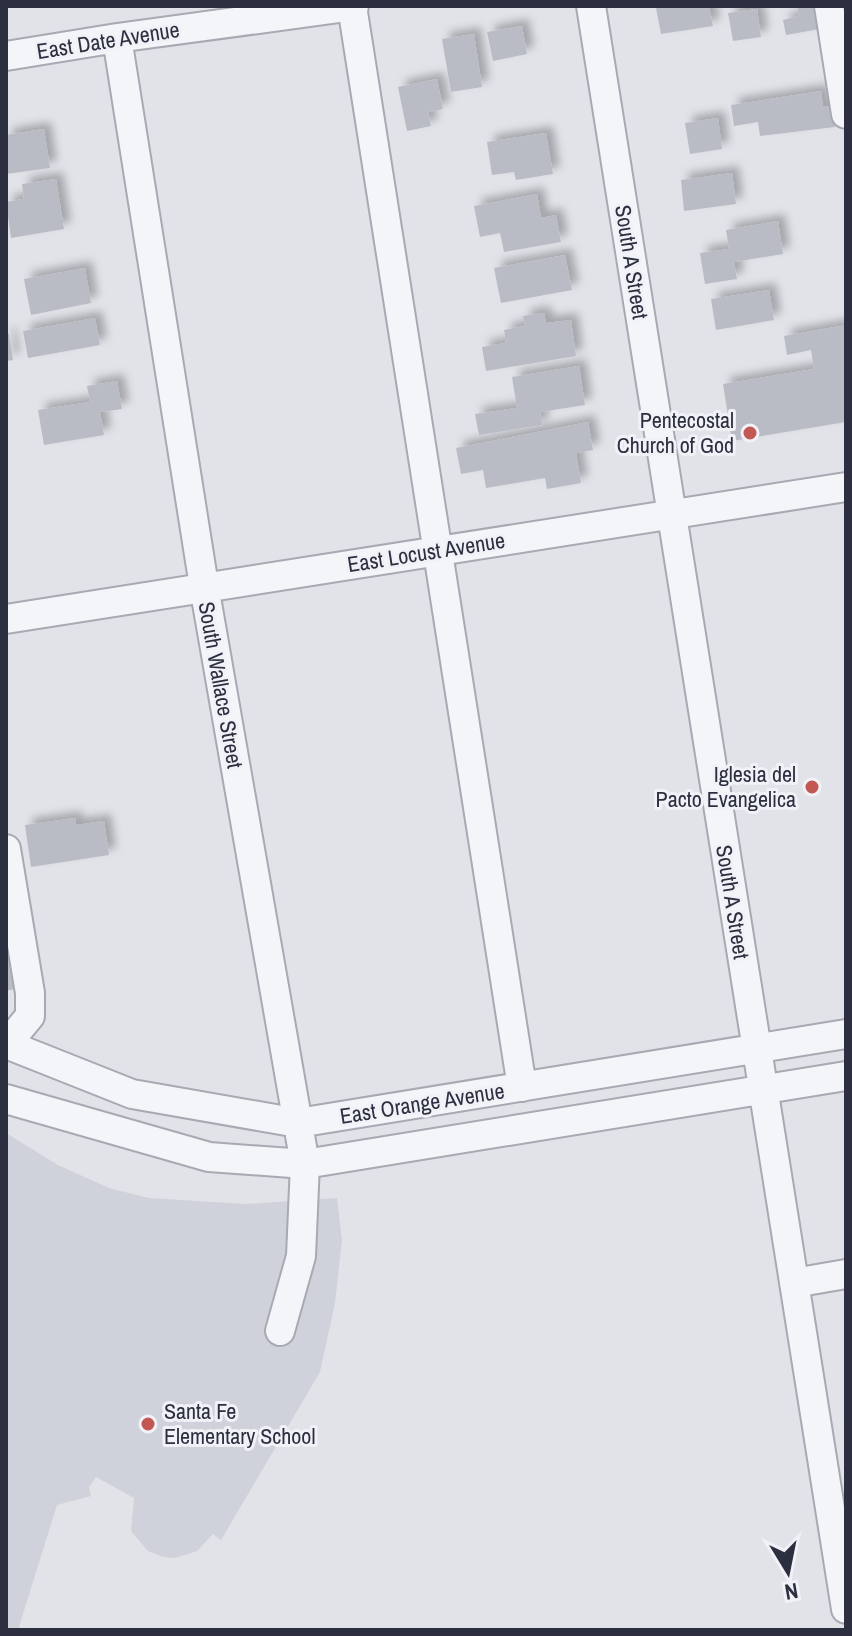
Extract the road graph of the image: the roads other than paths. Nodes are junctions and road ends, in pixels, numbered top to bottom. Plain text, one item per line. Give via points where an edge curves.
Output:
1 (353, 6) edge
2 (591, 6) edge
3 (829, 6) edge
4 (117, 38) junction
5 (6, 56) edge
6 (846, 114) edge
7 (846, 487) edge
8 (672, 515) junction
9 (436, 551) junction
10 (204, 586) junction
11 (6, 619) edge
12 (6, 849) edge
13 (846, 1034) edge
14 (6, 1044) edge
15 (757, 1049) junction
16 (846, 1076) edge
17 (522, 1087) junction
18 (763, 1090) junction
19 (6, 1099) edge
20 (298, 1123) junction
21 (305, 1164) junction
22 (846, 1274) edge
23 (794, 1283) junction
24 (280, 1331) dead end
25 (846, 1609) edge

1 - 4 street, East Date Avenue
1 - 9 street
2 - 8 street, South A Street
3 - 6 street
4 - 5 street, East Date Avenue
4 - 10 street, South Wallace Street
7 - 8 street, East Locust Avenue
8 - 9 street, East Locust Avenue
8 - 15 street, South A Street
9 - 10 street, East Locust Avenue
9 - 17 street
10 - 11 street, East Locust Avenue
10 - 20 street, South Wallace Street
12 - 14 street via 30,993 30,1016
13 - 15 street, East Orange Avenue
14 - 20 street, East Orange Avenue via 132,1094
15 - 17 street, East Orange Avenue
15 - 18 street, South A Street
16 - 18 street, East Orange Avenue
17 - 20 street, East Orange Avenue
18 - 21 street, East Orange Avenue
18 - 23 street, South A Street
19 - 21 street, East Orange Avenue via 209,1157
20 - 21 street, South Wallace Street
21 - 24 street, South Wallace Street via 301,1256
22 - 23 street
23 - 25 street, South A Street

